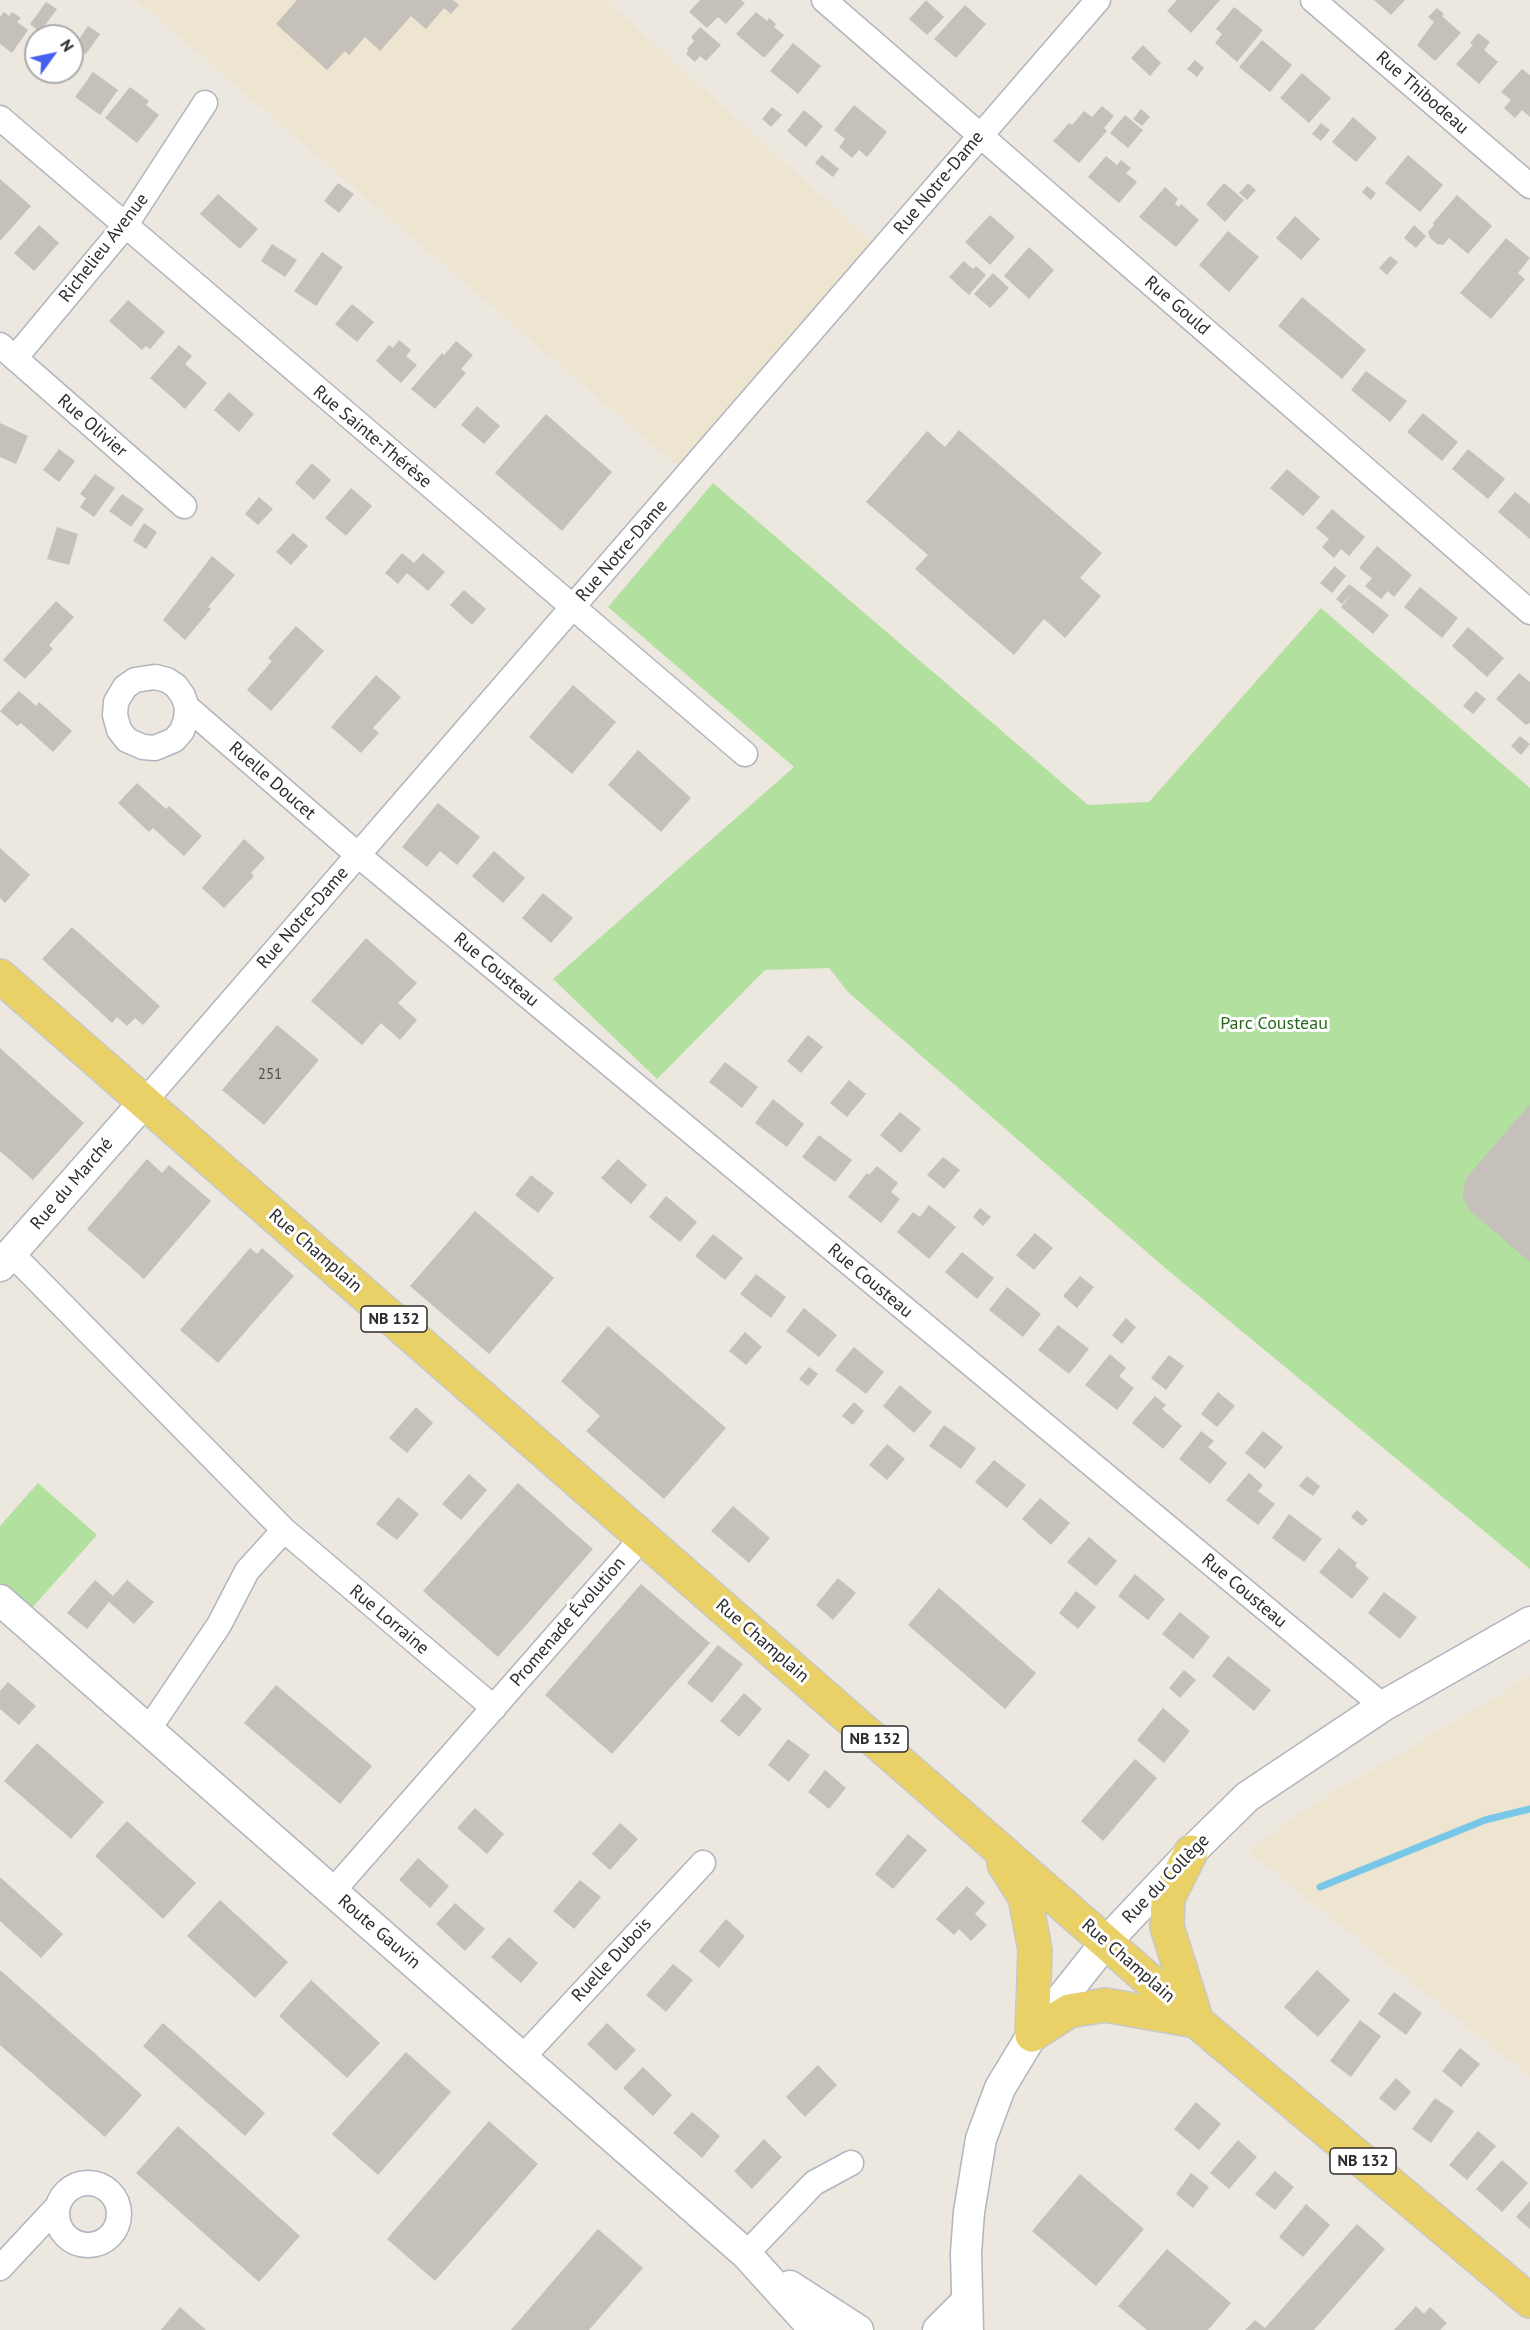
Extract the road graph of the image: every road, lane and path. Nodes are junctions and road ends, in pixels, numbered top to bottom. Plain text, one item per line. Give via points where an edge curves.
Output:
1 (824, 0) edge
2 (1098, 0) edge
3 (1313, 0) edge
4 (205, 103) dead end
5 (0, 118) edge
6 (980, 135) junction
7 (1530, 186) edge
8 (125, 226) junction
9 (8, 352) edge
10 (184, 506) dead end
11 (573, 607) junction
12 (1530, 612) edge
13 (187, 707) dead end
14 (745, 754) dead end
15 (358, 855) junction
16 (0, 976) edge
17 (145, 1101) junction
18 (5, 1260) edge
19 (284, 1530) junction
20 (643, 1537) junction
21 (0, 1600) edge
22 (1530, 1622) edge
23 (1383, 1706) junction
24 (494, 1708) junction
25 (148, 1730) junction
26 (989, 1839) junction
27 (1191, 1852) junction
28 (703, 1863) dead end
29 (333, 1892) junction
30 (1107, 1941) junction
31 (1196, 2021) junction
32 (1032, 2035) junction
33 (522, 2058) junction
34 (851, 2163) dead end
35 (57, 2207) dead end
36 (751, 2259) junction
37 (0, 2268) edge
38 (967, 2301) junction
39 (1530, 2301) edge
40 (814, 2330) edge
41 (858, 2330) edge
42 (938, 2330) edge
43 (968, 2330) edge

1 - 6 street, Rue Gould
2 - 6 street, Rue Notre-Dame
3 - 7 street, Rue Thibodeau
4 - 8 street, Richelieu Avenue
5 - 8 street, Rue Sainte-Thérèse
6 - 11 street, Rue Notre-Dame
6 - 12 street, Rue Gould
8 - 9 street, Richelieu Avenue
8 - 11 street, Rue Sainte-Thérèse
9 - 10 street, Rue Olivier
11 - 14 street, Rue Sainte-Thérèse
11 - 15 street, Rue Notre-Dame
13 - 15 street, Ruelle Doucet
15 - 17 street, Rue Notre-Dame
15 - 23 street, Rue Cousteau
16 - 17 main road, Rue Champlain / NB 132
17 - 18 street, Rue du Marché
17 - 20 main road, Rue Champlain / NB 132
18 - 19 street, Rue Lorraine
19 - 24 street, Rue Lorraine
19 - 25 street via 247,1571 219,1624
20 - 24 street, Promenade Évolution
20 - 26 main road, Rue Champlain / NB 132
21 - 25 street, Route Gauvin
22 - 23 street, Rue du Collège
23 - 27 street, Rue du Collège via 1247,1797
24 - 29 street
25 - 29 street, Route Gauvin
26 - 30 main road, Rue Champlain / NB 132
26 - 32 main road via 1024,1897 1035,1950
27 - 30 street, Rue du Collège
27 - 31 main road via 1168,1898 1167,1927
28 - 33 street, Ruelle Dubois
29 - 33 street, Route Gauvin
30 - 31 main road, Rue Champlain / NB 132
30 - 32 street, Rue du Collège
31 - 32 main road via 1105,2005 1069,2011
31 - 39 main road, Rue Champlain / NB 132
32 - 38 street, Rue du Collège via 1000,2088 981,2139 969,2212
33 - 36 street, Route Gauvin
34 - 36 street via 814,2183
35 - 37 street
36 - 40 street, Route Gauvin
36 - 41 street, Route Gauvin
38 - 42 street
38 - 43 street, Rue du Collège

